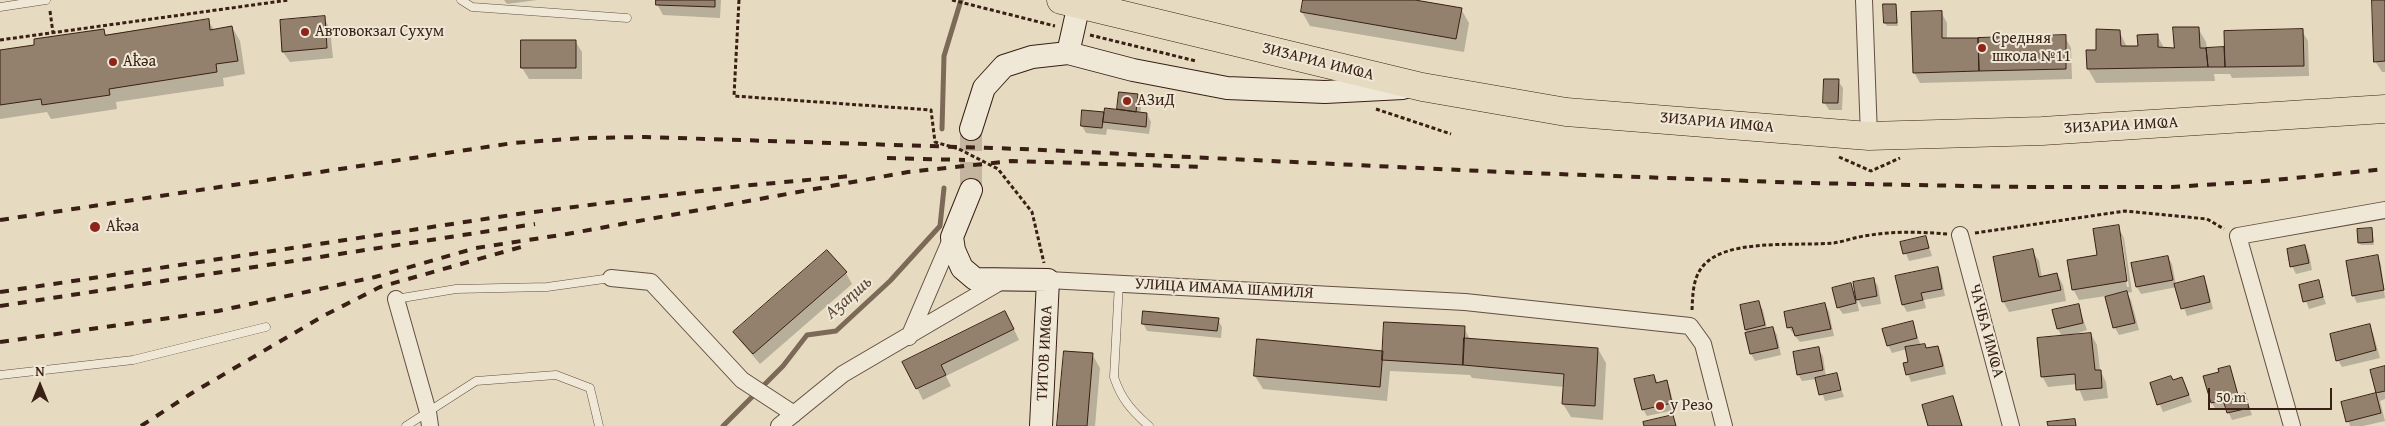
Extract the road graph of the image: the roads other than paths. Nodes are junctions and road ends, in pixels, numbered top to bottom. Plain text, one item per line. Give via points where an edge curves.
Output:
1 (461, 0) edge
2 (1864, 0) edge
3 (1070, 2) edge
4 (48, 4) edge
5 (0, 7) edge
6 (627, 18) dead end
7 (1068, 53) junction
8 (1422, 86) junction
9 (2385, 109) edge
10 (971, 129) tunnel mouth
11 (1869, 136) junction
12 (971, 190) tunnel mouth
13 (2385, 210) edge
14 (1960, 235) road end
15 (952, 237) junction
16 (611, 278) joint
17 (1005, 279) junction
18 (1048, 280) junction
19 (1119, 284) junction
20 (396, 299) joint
21 (266, 327) dead end
22 (909, 337) junction
23 (0, 375) edge
24 (794, 414) junction
25 (429, 419) edge
26 (406, 426) edge
27 (599, 426) edge
28 (780, 426) edge
29 (1041, 426) edge
30 (1149, 426) edge
31 (1724, 426) edge
32 (2011, 426) edge
33 (2292, 426) edge

1 - 6 lane via 472,7
2 - 11 street
3 - 7 street
3 - 8 highway, ӠИӠАРИА ИМҨА
4 - 5 lane
7 - 8 street via 1133,70 1227,88 1325,92
7 - 10 street via 1032,57 1004,66 984,88
8 - 11 highway, ӠИӠАРИА ИМҨА via 1566,112
9 - 11 highway, ӠИӠАРИА ИМҨА via 2042,131
12 - 15 street
13 - 33 street via 2238,236
14 - 32 street, ЧАЧБА ИМҨА
15 - 17 street, УЛИЦА ИМАМА ШАМИЛЯ via 962,268 975,279
15 - 22 street
16 - 20 lane via 546,287 456,290
16 - 24 street via 651,282 742,380
17 - 18 street, УЛИЦА ИМАМА ШАМИЛЯ
17 - 22 street
18 - 19 street, УЛИЦА ИМАМА ШАМИЛЯ
18 - 29 street, ТИТОВ ИМҨА
19 - 30 lane via 1114,376 1118,391 1128,406
19 - 31 street, УЛИЦА ИМАМА ШАМИЛЯ via 1465,302 1690,326 1704,344
20 - 25 street
21 - 23 lane via 133,360
22 - 24 street via 843,374
24 - 28 street
25 - 26 lane
25 - 27 lane via 476,381 556,375 590,388

